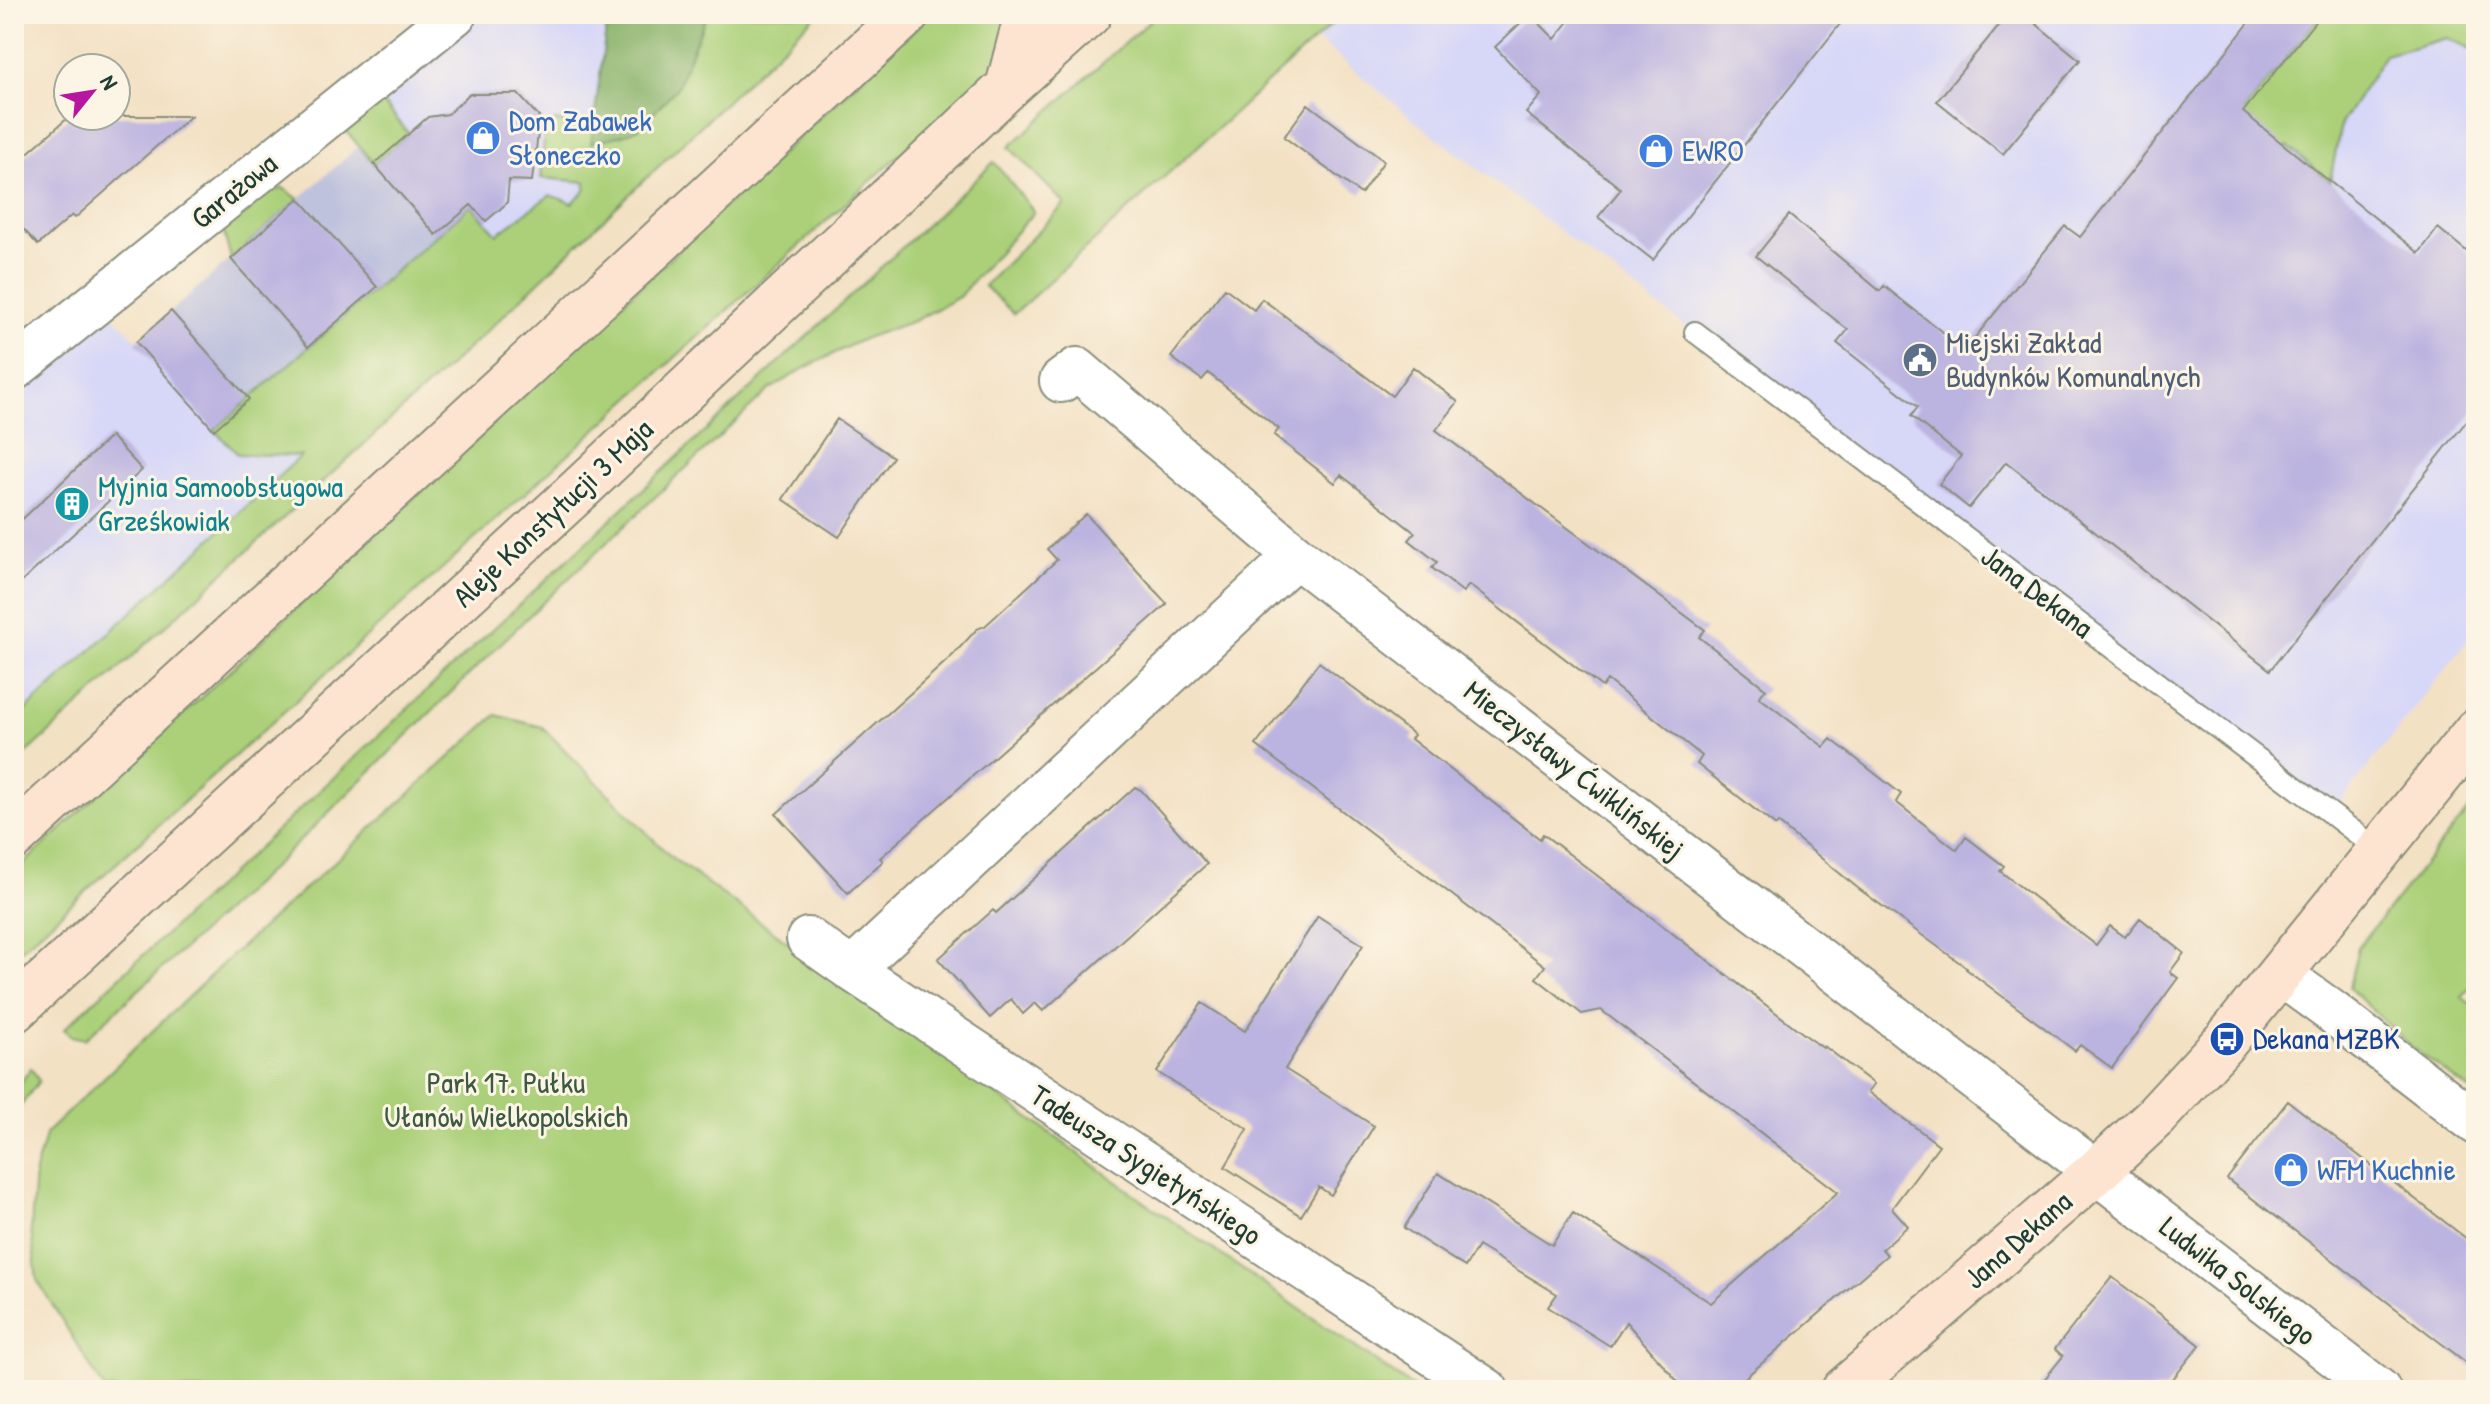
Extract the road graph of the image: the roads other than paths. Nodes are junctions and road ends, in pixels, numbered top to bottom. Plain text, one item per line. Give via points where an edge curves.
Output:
1 (455, 14) edge
2 (1027, 14) edge
3 (1089, 14) edge
4 (900, 18) edge
5 (1008, 87) junction
6 (1695, 332) dead end
7 (14, 369) edge
8 (1061, 381) dead end
9 (1296, 556) junction
10 (2476, 731) edge
11 (14, 837) edge
12 (2380, 851) junction
13 (808, 939) dead end
14 (852, 970) junction
15 (2280, 974) junction
16 (14, 1010) edge
17 (2476, 1123) edge
18 (2095, 1173) junction
19 (1487, 1390) edge
20 (1844, 1390) edge
21 (2379, 1390) edge

1 - 7 street, Garażowa
2 - 5 main road
3 - 5 main road, Aleje Konstytucji 3 Maja
4 - 11 main road
5 - 16 main road, Aleje Konstytucji 3 Maja
6 - 12 lane, Jana Dekana
8 - 9 street, Mieczysławy Ćwiklińskiej via 1077,369
9 - 14 street
9 - 18 street, Mieczysławy Ćwiklińskiej
10 - 12 main road, Jana Dekana
12 - 15 main road, Jana Dekana
13 - 14 street, Tadeusza Sygietyńskiego
14 - 19 street, Tadeusza Sygietyńskiego
15 - 17 street
15 - 18 main road, Jana Dekana via 2208,1061
18 - 20 main road, Jana Dekana
18 - 21 street, Ludwika Solskiego

